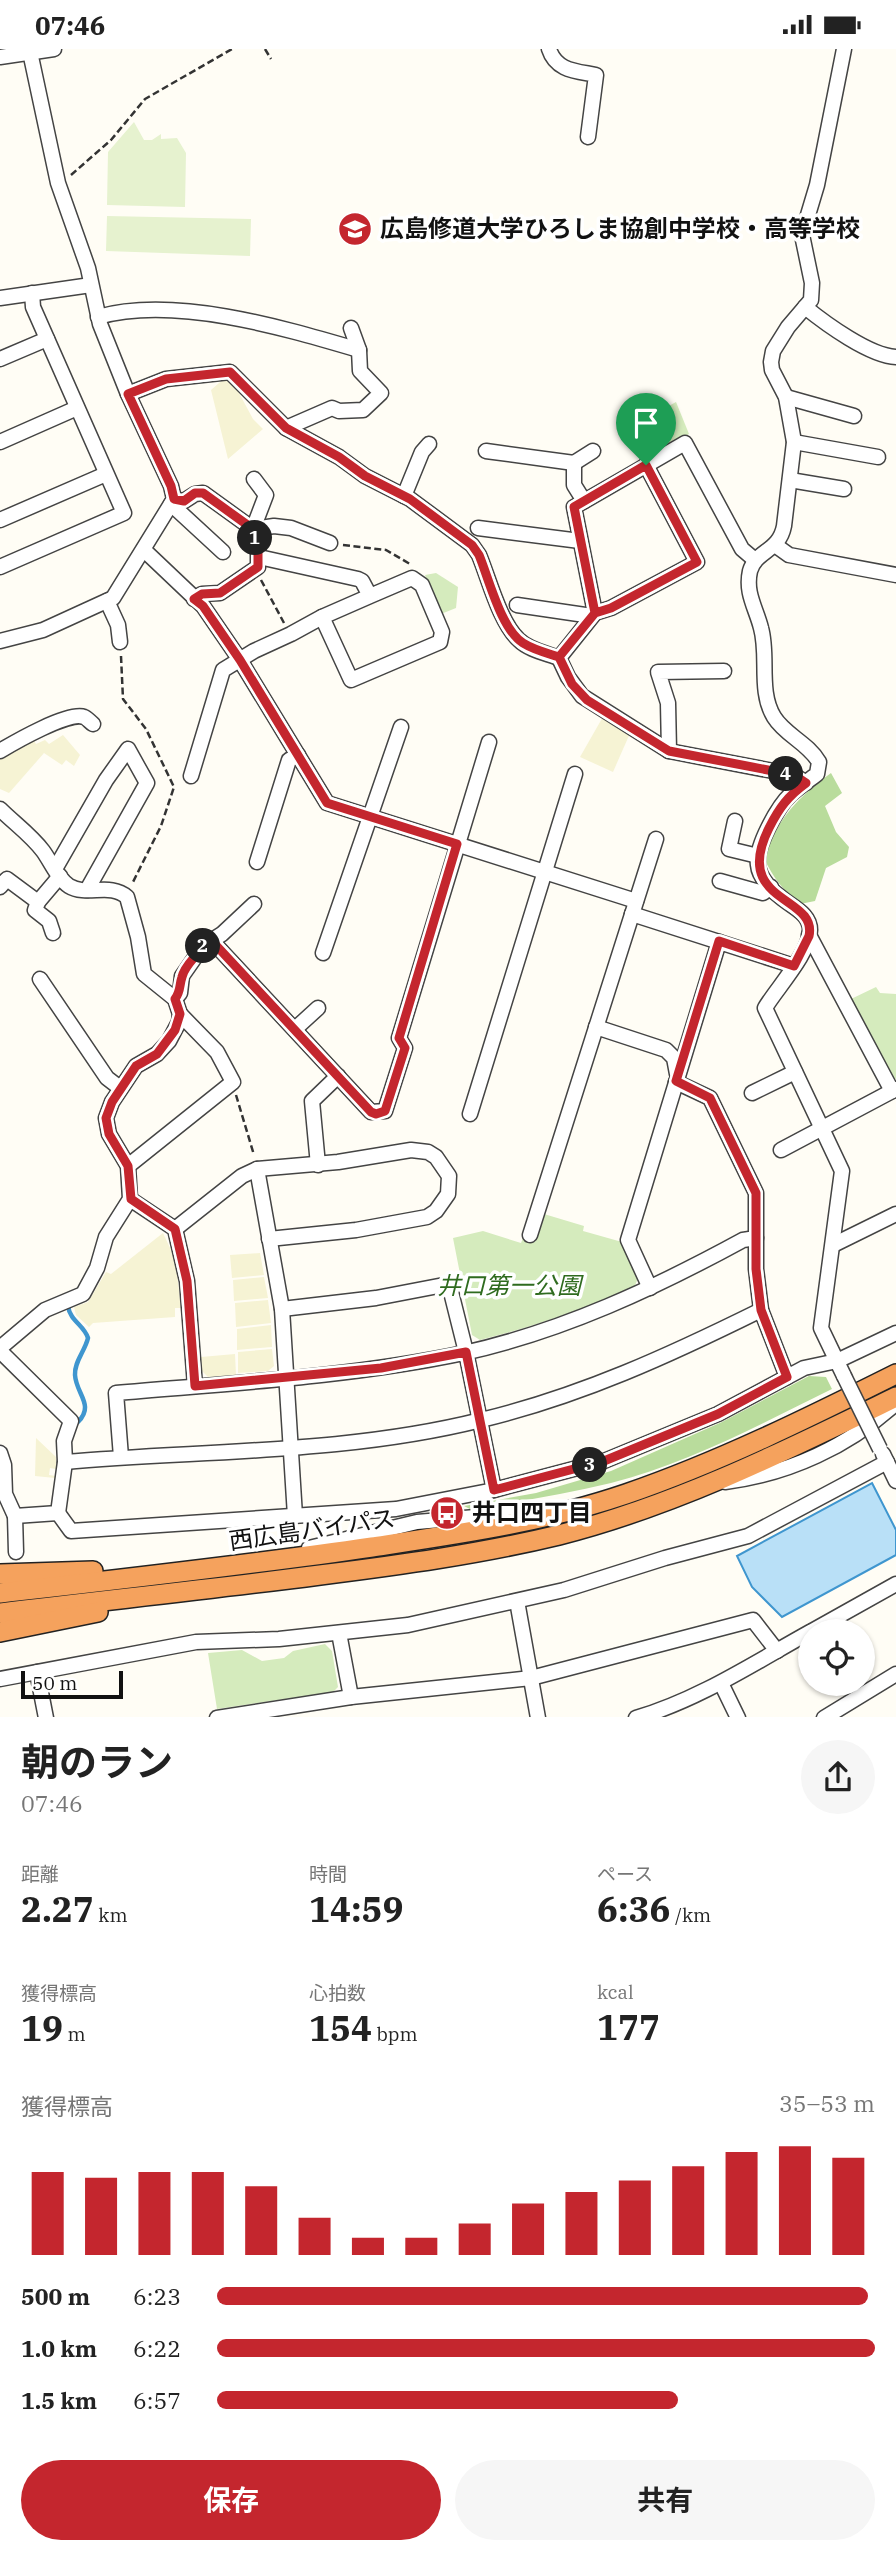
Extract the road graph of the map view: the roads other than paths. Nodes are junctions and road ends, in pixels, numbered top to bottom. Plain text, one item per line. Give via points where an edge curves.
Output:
1 (54, 49) edge
2 (549, 49) edge
3 (844, 49) edge
4 (30, 53) junction
5 (0, 57) edge
6 (588, 137) dead end
7 (91, 285) junction
8 (32, 293) junction
9 (0, 298) edge
10 (805, 307) junction
11 (97, 317) junction
12 (351, 328) dead end
13 (47, 339) junction
14 (359, 350) junction
15 (896, 357) edge
16 (0, 359) edge
17 (128, 394) junction
18 (786, 397) junction
19 (78, 408) junction
20 (854, 416) dead end
21 (286, 428) junction
22 (0, 442) edge
23 (794, 442) junction
24 (429, 444) dead end
25 (486, 451) dead end
26 (593, 451) dead end
27 (878, 457) dead end
28 (575, 463) junction
29 (646, 465) junction
30 (106, 474) junction
31 (254, 479) dead end
32 (790, 480) junction
33 (844, 489) dead end
34 (404, 496) junction
35 (584, 501) junction
36 (172, 502) junction
37 (0, 520) edge
38 (478, 528) dead end
39 (253, 529) junction
40 (580, 541) junction
41 (330, 543) road end
42 (775, 545) junction
43 (144, 550) junction
44 (223, 552) dead end
45 (755, 560) junction
46 (258, 562) junction
47 (0, 567) edge
48 (896, 575) edge
49 (370, 596) junction
50 (194, 599) junction
51 (107, 601) junction
52 (517, 605) dead end
53 (594, 614) junction
54 (322, 617) junction
55 (0, 641) edge
56 (120, 642) dead end
57 (559, 657) junction
58 (240, 660) junction
59 (724, 671) dead end
60 (91, 719) dead end
61 (401, 727) dead end
62 (489, 742) dead end
63 (0, 751) edge
64 (669, 751) junction
65 (298, 755) junction
66 (575, 774) dead end
67 (191, 776) dead end
68 (806, 783) junction
69 (0, 809) edge
70 (370, 817) junction
71 (735, 821) dead end
72 (656, 839) dead end
73 (457, 844) junction
74 (758, 856) junction
75 (257, 862) dead end
76 (58, 872) junction
77 (545, 872) junction
78 (720, 881) dead end
79 (0, 887) edge
80 (771, 887) junction
81 (87, 890) junction
82 (38, 902) junction
83 (254, 904) dead end
84 (634, 908) junction
85 (53, 933) dead end
86 (809, 936) junction
87 (212, 941) junction
88 (719, 941) junction
89 (323, 953) dead end
90 (794, 966) junction
91 (40, 979) dead end
92 (175, 999) junction
93 (318, 1008) dead end
94 (180, 1014) junction
95 (596, 1027) junction
96 (295, 1030) junction
97 (401, 1030) junction
98 (415, 1049) dead end
99 (796, 1072) junction
100 (338, 1076) junction
101 (677, 1078) junction
102 (120, 1088) junction
103 (894, 1090) edge
104 (752, 1093) dead end
105 (470, 1114) dead end
106 (822, 1128) junction
107 (781, 1150) dead end
108 (318, 1165) junction
109 (128, 1166) junction
110 (256, 1166) junction
111 (131, 1199) junction
112 (896, 1214) edge
113 (175, 1229) junction
114 (530, 1235) dead end
115 (756, 1238) junction
116 (269, 1239) junction
117 (832, 1245) junction
118 (650, 1288) junction
119 (282, 1309) junction
120 (761, 1310) junction
121 (896, 1333) edge
122 (0, 1349) edge
123 (466, 1352) junction
124 (837, 1361) junction
125 (896, 1374) edge
126 (787, 1377) junction
127 (285, 1378) junction
128 (195, 1386) junction
129 (896, 1397) edge
130 (896, 1403) edge
131 (480, 1420) junction
132 (290, 1448) junction
133 (0, 1453) edge
134 (887, 1454) edge
135 (121, 1457) junction
136 (65, 1462) junction
137 (896, 1481) edge
138 (709, 1484) junction
139 (494, 1490) junction
140 (3, 1494) edge
141 (58, 1513) junction
142 (15, 1516) junction
143 (295, 1516) junction
144 (16, 1552) dead end
145 (195, 1571) junction
146 (0, 1574) edge
147 (896, 1584) edge
148 (0, 1593) edge
149 (188, 1593) junction
150 (517, 1601) junction
151 (0, 1613) edge
152 (834, 1619) edge
153 (0, 1632) edge
154 (339, 1633) junction
155 (798, 1639) edge
156 (777, 1651) junction
157 (37, 1672) junction
158 (896, 1674) edge
159 (531, 1678) junction
160 (0, 1679) edge
161 (721, 1683) junction
162 (351, 1697) junction
163 (46, 1717) edge
164 (217, 1717) edge
165 (538, 1717) edge
166 (636, 1717) edge
167 (738, 1717) edge
168 (824, 1717) edge

1 - 4 street
2 - 6 street via 555,63 565,69 596,75
3 - 10 street via 817,185 802,235 811,283 811,300
4 - 5 street
4 - 7 street via 58,183
7 - 8 street
7 - 11 street
8 - 9 street
8 - 13 street
10 - 15 street via 878,354
10 - 18 street via 773,351 772,370
11 - 14 street via 158,310 242,318
11 - 17 street
12 - 14 street
13 - 16 street
13 - 19 street
14 - 21 street via 360,371 385,389 363,410 332,408
17 - 21 street via 166,379 230,372
17 - 36 street via 171,486
18 - 20 street
18 - 23 street
19 - 22 street
19 - 30 street
21 - 34 street
23 - 27 street
23 - 32 street
24 - 34 street via 420,454
25 - 28 street
26 - 28 street
28 - 35 street via 574,485
29 - 35 street
29 - 45 street via 685,443 742,549
29 - 53 street via 697,562
30 - 37 street
30 - 47 street via 124,513
31 - 39 street via 266,495
32 - 33 street
32 - 42 street via 781,538
34 - 57 street via 472,545 517,639
35 - 40 street via 574,507
36 - 39 street via 203,493
36 - 43 street
36 - 44 street
38 - 40 street
39 - 41 street via 291,528
39 - 46 street
40 - 53 street
42 - 45 street
42 - 48 street via 789,555
43 - 50 street
43 - 51 street
45 - 68 street via 748,588 763,635 767,700 774,718 819,762 817,774
46 - 49 street via 358,579
46 - 50 street via 220,593
49 - 54 street
49 - 54 street via 412,578 419,583 442,632 440,642 351,680
50 - 58 street
51 - 55 street via 43,631
51 - 56 street
52 - 53 street
53 - 57 street
54 - 58 street
57 - 64 street via 572,684 587,700
58 - 65 street
58 - 67 street via 223,670
59 - 64 street via 656,667 668,703
60 - 63 street via 73,717 30,733
61 - 70 street
62 - 73 street
64 - 68 street via 794,775
65 - 70 street via 327,803
65 - 75 street via 289,760
66 - 77 street
68 - 74 street via 783,802
69 - 76 street via 42,849
70 - 73 street
70 - 89 street
71 - 74 street via 729,849
72 - 84 street
73 - 77 street
73 - 97 street
74 - 80 street via 759,870
76 - 81 street via 71,887
76 - 81 street via 106,780 128,749 147,783
76 - 82 street
77 - 84 street
77 - 105 street
78 - 80 street via 763,894
79 - 82 street via 7,879
80 - 86 street via 807,917
81 - 92 street via 114,890 127,897 144,974
82 - 85 street via 35,910 49,921
83 - 87 street
84 - 88 street
84 - 95 street
86 - 90 street
86 - 103 street
87 - 92 street via 203,946 182,976
87 - 96 street
88 - 90 street
88 - 101 street
90 - 99 street via 765,1008
91 - 102 street via 107,1078
92 - 94 street
93 - 96 street
94 - 102 street via 169,1041 136,1066
94 - 109 street via 217,1052 233,1082
95 - 101 street via 666,1051 674,1058
95 - 114 street
96 - 100 street
97 - 98 street
97 - 100 street via 399,1038 405,1048 385,1111 371,1112
99 - 104 street
99 - 106 street
100 - 108 street via 312,1101
101 - 115 street via 710,1098 756,1193
101 - 118 street via 628,1240
102 - 109 street via 106,1124
103 - 106 street
106 - 107 street
106 - 117 street via 842,1171
108 - 110 street
108 - 116 street via 419,1150 436,1157 445,1168 448,1194 436,1211 417,1220
109 - 111 street
110 - 113 street
110 - 116 street
111 - 113 street
111 - 122 street via 106,1237 83,1294 45,1310
112 - 117 street
113 - 128 street via 187,1281
115 - 118 street via 743,1240
115 - 120 street
116 - 119 street
117 - 124 street via 821,1328
118 - 123 street via 574,1319
119 - 123 street via 449,1284
119 - 127 street
120 - 126 street
120 - 131 street via 672,1354 565,1397
121 - 124 street
122 - 136 street via 71,1422 64,1441
123 - 127 street via 381,1368
123 - 131 street
124 - 126 street
124 - 134 street, bridge
125 - 145 highway, 西広島バイパス via 783,1430 625,1495 483,1530
126 - 139 street via 718,1414 604,1461
127 - 128 street
127 - 132 street
128 - 135 street via 116,1393
129 - 138 highway, 西広島バイパス
130 - 138 street via 837,1446 804,1462 750,1479
131 - 132 street via 400,1436
131 - 139 street
132 - 135 street
132 - 143 street
133 - 140 street
134 - 137 street
134 - 150 street via 748,1536
135 - 136 street
136 - 141 street
138 - 149 highway, 西広島バイパス via 573,1531 487,1551
139 - 143 street via 396,1510
140 - 142 street
141 - 142 street
141 - 143 street via 71,1531
142 - 144 street
145 - 146 highway
145 - 148 highway, 西広島バイパス
147 - 152 street
149 - 151 highway, 西広島バイパス
149 - 153 highway
150 - 154 street via 408,1625
150 - 159 street
154 - 157 street via 196,1642
154 - 162 street
155 - 156 street
156 - 159 street via 753,1620
156 - 161 street
157 - 160 street
157 - 163 street
158 - 168 street
159 - 162 street
159 - 165 street
161 - 166 street
161 - 167 street
162 - 164 street

